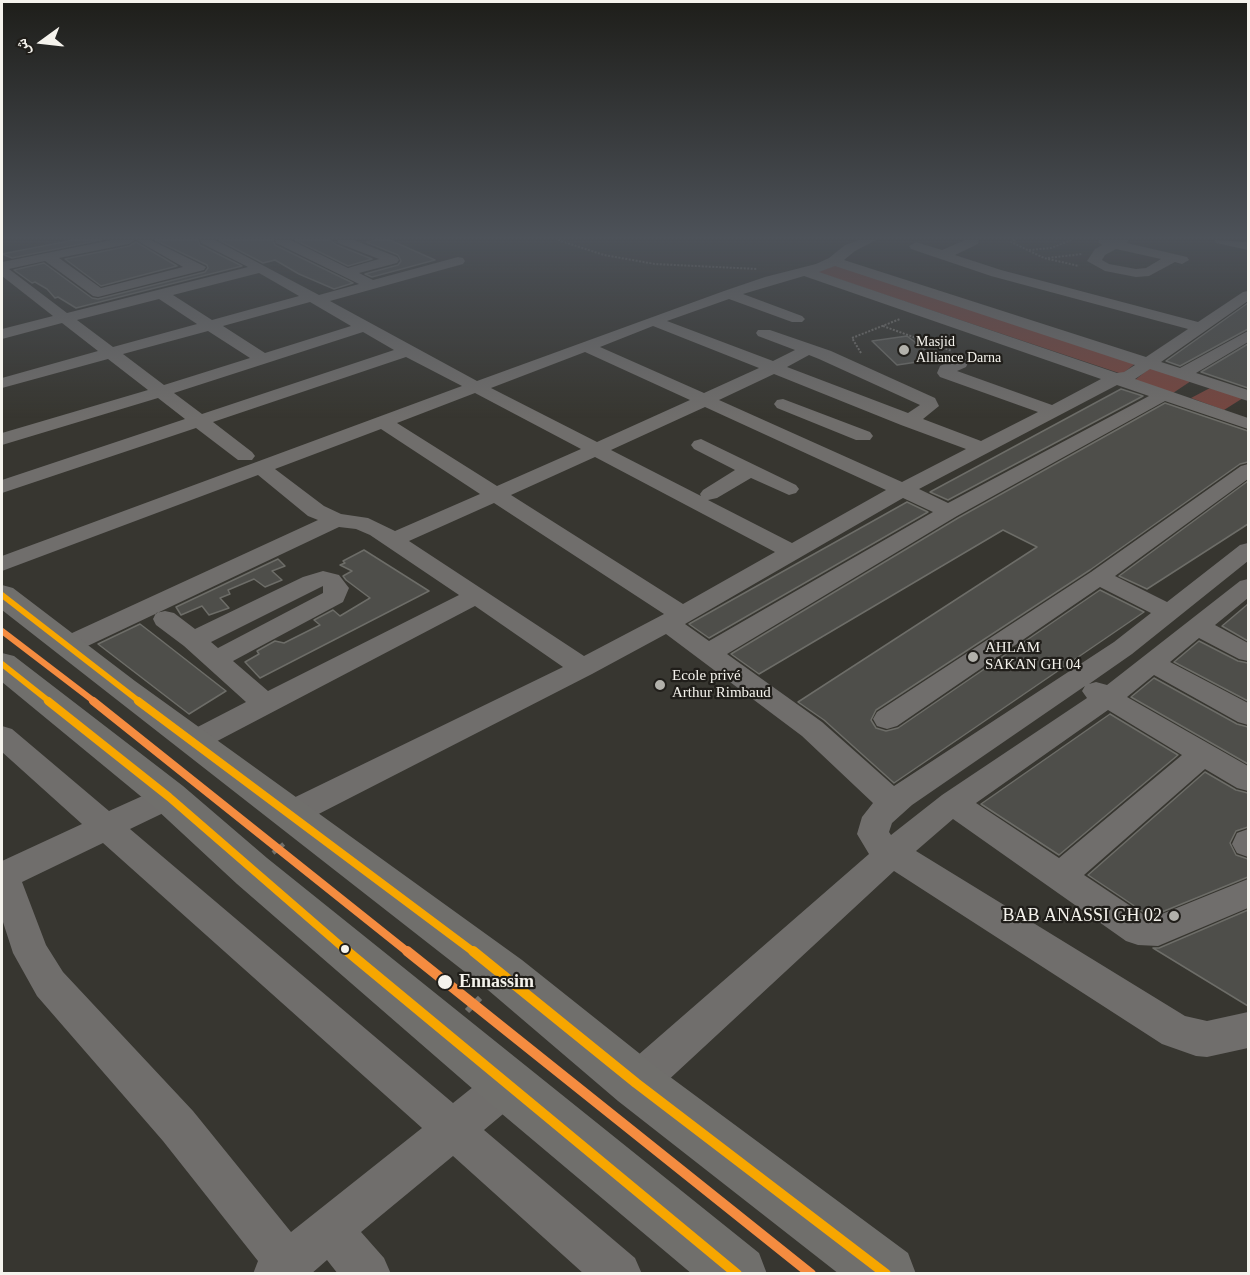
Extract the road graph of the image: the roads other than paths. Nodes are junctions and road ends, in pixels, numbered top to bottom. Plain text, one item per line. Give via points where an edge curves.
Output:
1 (41, 300) edge
2 (71, 300) edge
3 (145, 300) edge
4 (170, 300) edge
5 (309, 300) edge
6 (317, 300) edge
7 (714, 300) edge
8 (744, 300) edge
9 (884, 300) edge
10 (954, 300) edge
11 (1096, 300) edge
12 (1241, 300) edge
13 (48, 305) junction
14 (66, 319) junction
15 (796, 319) dead end
16 (653, 321) junction
17 (212, 326) junction
18 (363, 327) junction
19 (1200, 327) junction
20 (764, 333) dead end
21 (2, 334) edge
22 (1248, 336) edge
23 (585, 346) junction
24 (808, 349) junction
25 (407, 351) junction
26 (111, 354) junction
27 (263, 359) junction
28 (960, 363) road end
29 (1146, 363) junction
30 (773, 368) junction
31 (1182, 374) junction
32 (1117, 378) junction
33 (1204, 381) junction
34 (475, 382) junction
35 (2, 383) edge
36 (161, 392) junction
37 (1171, 396) junction
38 (1248, 396) edge
39 (703, 400) junction
40 (1248, 403) edge
41 (783, 404) dead end
42 (1053, 411) junction
43 (1228, 416) junction
44 (903, 419) junction
45 (381, 421) junction
46 (200, 422) junction
47 (1248, 424) edge
48 (863, 436) junction
49 (2, 439) edge
50 (701, 445) dead end
51 (602, 446) junction
52 (982, 448) junction
53 (826, 456) junction
54 (252, 461) junction
55 (749, 470) junction
56 (1248, 470) edge
57 (2, 487) edge
58 (789, 489) dead end
59 (900, 491) junction
60 (494, 494) junction
61 (710, 494) junction
62 (948, 511) junction
63 (336, 520) junction
64 (393, 540) junction
65 (799, 548) junction
66 (2, 549) edge
67 (1247, 553) edge
68 (2, 564) edge
69 (1099, 577) junction
70 (1244, 594) edge
71 (2, 595) edge
72 (476, 596) junction
73 (1168, 612) junction
74 (165, 619) dead end
75 (675, 619) junction
76 (1196, 626) junction
77 (193, 640) junction
78 (68, 645) junction
79 (709, 653) junction
80 (1248, 653) edge
81 (216, 660) junction
82 (1152, 663) junction
83 (2, 664) edge
84 (583, 668) junction
85 (1076, 679) junction
86 (1107, 698) junction
87 (265, 704) junction
88 (1248, 714) edge
89 (887, 719) dead end
90 (2, 736) edge
91 (194, 741) junction
92 (1203, 754) junction
93 (1248, 780) edge
94 (170, 797) junction
95 (893, 803) junction
96 (953, 803) junction
97 (300, 819) junction
98 (107, 826) junction
99 (892, 853) junction
100 (2, 875) edge
101 (1059, 877) junction
102 (1248, 892) edge
103 (1248, 1030) edge
104 (636, 1083) junction
105 (507, 1084) junction
106 (452, 1130) junction
107 (330, 1229) junction
108 (282, 1268) edge
109 (368, 1274) edge
110 (619, 1274) edge
111 (738, 1274) edge
112 (887, 1274) edge

1 - 13 street
2 - 13 street
3 - 14 street
4 - 17 street
5 - 17 street
6 - 18 street
7 - 16 street
8 - 15 street
9 - 32 street
10 - 29 street
11 - 19 street
12 - 19 street
13 - 14 street
14 - 21 street
14 - 26 street
16 - 23 street
16 - 30 street
17 - 26 street
17 - 27 street
18 - 25 street
18 - 27 street
19 - 29 street
20 - 24 street
22 - 31 street
23 - 34 street
23 - 39 street
24 - 30 street
24 - 44 street via 929,402 930,405
25 - 34 street
25 - 46 street
26 - 35 street
26 - 36 street
27 - 36 street
28 - 42 street via 946,373
29 - 31 street
29 - 32 street via 1129,376
30 - 39 street
30 - 44 street
31 - 33 street
32 - 37 street
32 - 42 street
33 - 37 street
33 - 38 street
34 - 45 street
34 - 51 street
34 - 54 street
36 - 46 street
36 - 49 street
37 - 43 street
37 - 62 street
39 - 51 street
39 - 53 street
40 - 43 street
41 - 48 street
42 - 52 street
43 - 47 street
44 - 48 street
44 - 52 street
45 - 54 street
45 - 60 street
46 - 54 street
46 - 57 street
48 - 53 street
50 - 55 street
51 - 60 street
51 - 61 street
51 - 65 street
52 - 59 street
53 - 59 street
54 - 63 street via 304,504
54 - 66 street
54 - 68 street
55 - 58 street
55 - 61 street
56 - 69 street
59 - 62 street
59 - 65 street
60 - 64 street
60 - 75 street
61 - 65 street
62 - 79 street
63 - 64 street via 360,523
63 - 78 street
64 - 72 street
65 - 75 street
67 - 73 street
69 - 73 street
69 - 89 street
70 - 76 street
71 - 78 main road
72 - 84 street
72 - 87 street
73 - 85 street
74 - 77 street
75 - 79 street
75 - 84 street
76 - 80 street
76 - 82 street
77 - 81 street
77 - 81 street via 311,582 323,578 331,580 337,588 334,597
78 - 91 main road
79 - 95 street via 812,729
81 - 87 street
82 - 86 street
82 - 88 street
83 - 94 main road
84 - 97 street
85 - 86 street
85 - 95 street
86 - 92 street
86 - 96 street
87 - 91 street
90 - 98 street
91 - 97 main road
92 - 93 street
92 - 101 street
94 - 98 street
94 - 105 main road via 252,871
95 - 99 street via 878,817 873,834
96 - 99 street
96 - 101 street
97 - 104 main road via 505,975
98 - 100 street
98 - 106 street
99 - 103 street via 1174,1030 1207,1039
99 - 104 street
100 - 108 street via 31,953 50,984 178,1126
101 - 102 street via 1120,919 1147,932 1158,931
104 - 112 main road
105 - 106 street
105 - 111 main road
106 - 107 street
106 - 110 street
107 - 108 street
107 - 109 street

